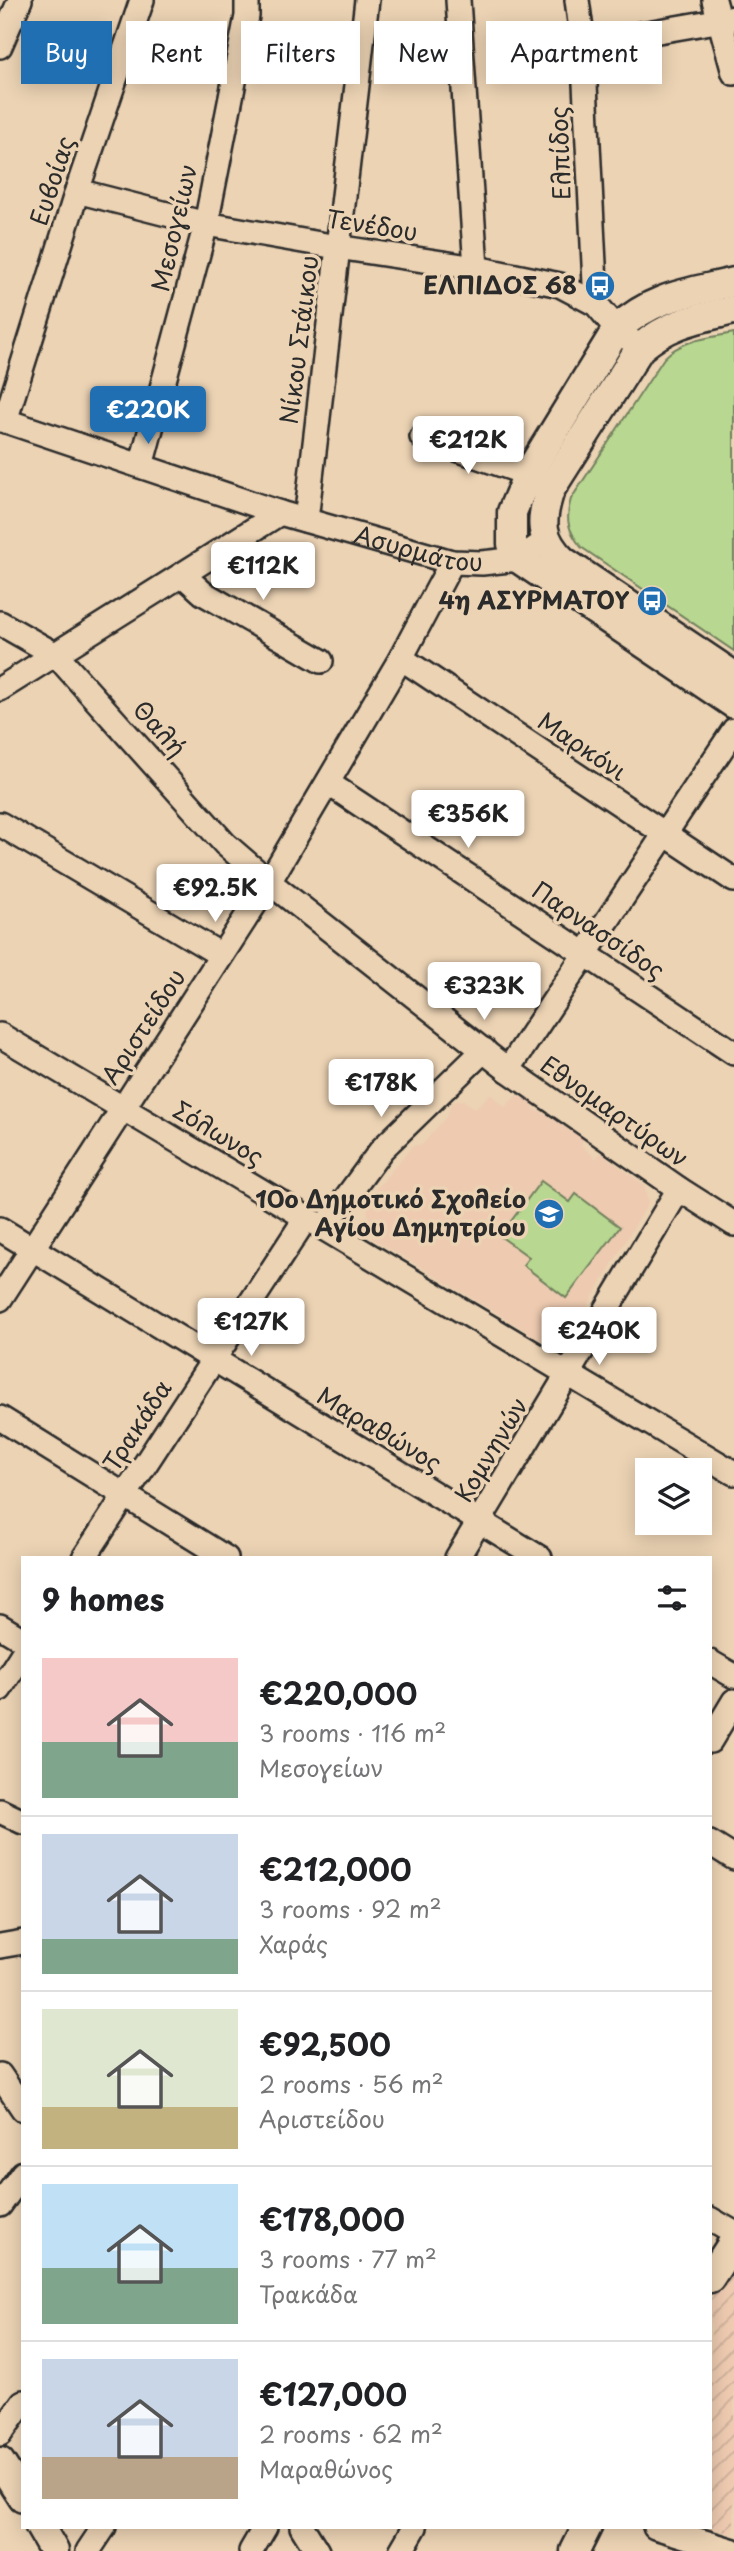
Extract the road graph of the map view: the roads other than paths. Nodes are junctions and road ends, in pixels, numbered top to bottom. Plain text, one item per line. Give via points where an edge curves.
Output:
1 (20, 0) edge
2 (142, 0) edge
3 (247, 0) edge
4 (367, 0) edge
5 (458, 0) edge
6 (577, 0) edge
7 (722, 13) edge
8 (580, 21) edge
9 (662, 26) edge
10 (0, 46) edge
11 (734, 73) edge
12 (585, 84) edge
13 (77, 191) junction
14 (206, 223) junction
15 (337, 247) junction
16 (476, 268) junction
17 (734, 282) edge
18 (596, 304) junction
19 (734, 310) edge
20 (617, 329) junction
21 (640, 348) junction
22 (3, 420) edge
23 (422, 437) dead end
24 (141, 466) junction
25 (528, 474) junction
26 (280, 513) junction
27 (306, 520) junction
28 (546, 541) junction
29 (519, 559) junction
30 (452, 562) junction
31 (183, 575) junction
32 (0, 623) edge
33 (56, 655) junction
34 (401, 658) junction
35 (321, 661) dead end
36 (734, 676) edge
37 (0, 689) edge
38 (734, 704) edge
39 (734, 730) edge
40 (328, 783) junction
41 (0, 824) edge
42 (665, 835) junction
43 (734, 880) edge
44 (269, 882) junction
45 (585, 954) junction
46 (221, 955) junction
47 (0, 1035) edge
48 (484, 1050) junction
49 (734, 1053) edge
50 (508, 1070) junction
51 (123, 1108) junction
52 (679, 1189) junction
53 (315, 1223) junction
54 (734, 1224) edge
55 (0, 1229) edge
56 (32, 1249) junction
57 (0, 1299) edge
58 (212, 1360) junction
59 (569, 1374) junction
60 (0, 1418) edge
61 (734, 1473) edge
62 (124, 1496) junction
63 (480, 1521) junction
64 (85, 1556) edge
65 (223, 1556) edge
66 (458, 1556) edge
67 (537, 1556) edge
68 (0, 1626) edge
69 (21, 1639) edge
70 (21, 1656) edge
71 (712, 1663) edge
72 (734, 1676) edge
73 (0, 1689) edge
74 (734, 1702) edge
75 (712, 1738) edge
76 (0, 1811) edge
77 (21, 1821) edge
78 (712, 1844) edge
79 (734, 1858) edge
80 (21, 1942) edge
81 (0, 1946) edge
82 (0, 2075) edge
83 (21, 2106) edge
84 (21, 2176) edge
85 (0, 2205) edge
86 (712, 2220) edge
87 (734, 2233) edge
88 (734, 2241) edge
89 (712, 2275) edge
90 (21, 2405) edge
91 (0, 2434) edge
92 (0, 2462) edge
93 (21, 2495) edge
94 (41, 2529) edge
95 (103, 2529) edge
96 (264, 2529) edge
97 (303, 2529) edge
98 (414, 2529) edge
99 (586, 2529) edge
100 (662, 2529) edge
101 (54, 2551) edge
102 (88, 2551) edge
103 (251, 2551) edge
104 (317, 2551) edge
105 (401, 2551) edge
106 (575, 2551) edge
107 (734, 2551) edge

1 - 10 street
2 - 13 street, Ευβοίας
3 - 14 street, Μεσογείων
4 - 15 street, Νίκου Στάικου
5 - 16 street
6 - 8 street, Ελπίδος
7 - 9 street
7 - 11 street
12 - 18 street, Ελπίδος
13 - 14 street, Τενέδου
13 - 22 street, Ευβοίας
14 - 15 street, Τενέδου
14 - 24 street, Μεσογείων
15 - 16 street, Τενέδου
15 - 27 street, Νίκου Στάικου
16 - 18 street, Τενέδου via 560,285
17 - 20 street via 662,299
18 - 20 street, Τενέδου
19 - 21 street via 670,326
20 - 21 street, Τενέδου
20 - 25 street
21 - 28 street via 550,491 543,511
22 - 24 street, Ασυρμάτου
23 - 25 street
24 - 26 street, Ασυρμάτου
25 - 29 street via 512,512 512,544
26 - 27 street, Ασυρμάτου
26 - 31 street
27 - 30 street, Ασυρμάτου
28 - 29 street, Ασυρμάτου
28 - 36 street via 563,561
29 - 30 street, Ασυρμάτου
29 - 38 street, Ασυρμάτου
30 - 34 street, Αριστείδου
31 - 33 street
31 - 35 street via 203,593
32 - 33 street, Θαλή
33 - 37 street
33 - 44 street, Θαλή via 225,844
34 - 40 street, Αριστείδου
34 - 42 street, Μαρκόνι
39 - 42 street
40 - 44 street, Αριστείδου
40 - 45 street, Παρνασσίδος
41 - 46 street
42 - 43 street, Μαρκόνι
42 - 45 street
44 - 46 street, Αριστείδου
44 - 48 street, Εθνομαρτύρων
45 - 49 street, Παρνασσίδος
45 - 50 street
46 - 51 street, Αριστείδου
47 - 51 street, Σόλωνος
48 - 50 street, Εθνομαρτύρων
48 - 53 street, Τρακάδα via 382,1149
50 - 52 street, Εθνομαρτύρων
51 - 53 street, Σόλωνος
51 - 56 street, Αριστείδου
52 - 54 street, Εθνομαρτύρων
52 - 59 street, Κομνηνών
53 - 58 street, Τρακάδα
53 - 59 street, Σόλωνος
55 - 56 street, Μαραθώνος
56 - 57 street, Αριστείδου
56 - 58 street, Μαραθώνος
58 - 62 street, Τρακάδα
58 - 63 street, Μαραθώνος
59 - 61 street, Σόλωνος
59 - 63 street, Κομνηνών
60 - 62 street
62 - 64 street, Τρακάδα
62 - 65 street
63 - 66 street, Κομνηνών
63 - 67 street, Μαραθώνος
68 - 69 street
70 - 73 street
71 - 72 street
74 - 75 street
76 - 77 street
78 - 79 street
80 - 81 street
82 - 83 street
84 - 85 street
86 - 87 street
88 - 89 street
90 - 91 street
92 - 93 street
94 - 101 street
95 - 102 street
96 - 103 street
97 - 104 street
98 - 105 street
99 - 106 street
100 - 107 street

